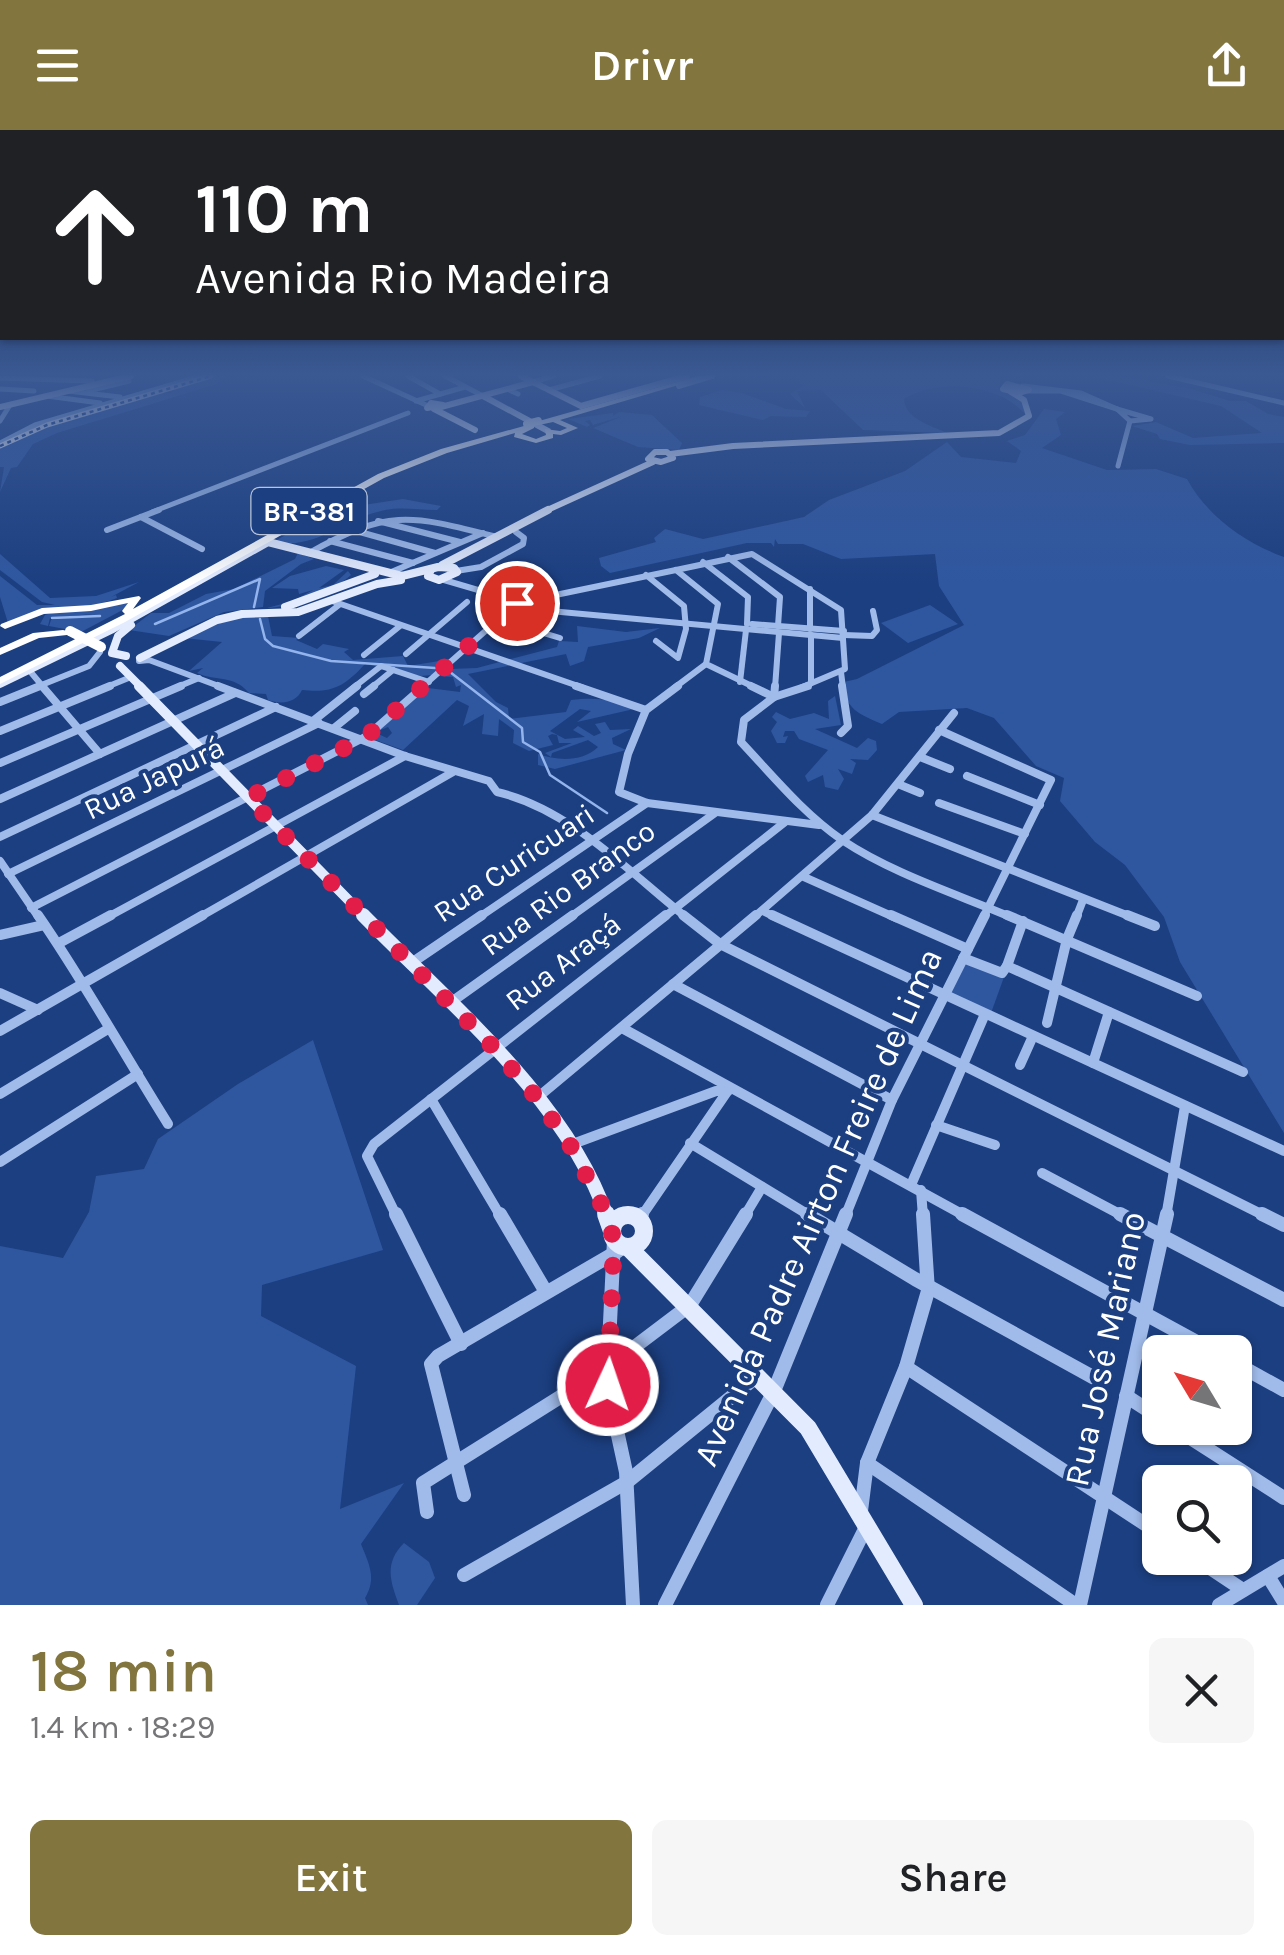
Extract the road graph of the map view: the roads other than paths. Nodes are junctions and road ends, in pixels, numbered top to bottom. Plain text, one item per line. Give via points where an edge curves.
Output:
1 (326, 445) edge
2 (460, 445) edge
3 (460, 445) edge
4 (461, 445) edge
5 (757, 445) edge
6 (799, 445) edge
7 (1124, 445) edge
8 (669, 458) junction
9 (1118, 466) dead end
10 (562, 505) junction
11 (141, 517) junction
12 (372, 520) junction
13 (107, 530) dead end
14 (349, 530) junction
15 (516, 532) junction
16 (483, 534) junction
17 (497, 537) junction
18 (267, 538) junction
19 (330, 541) junction
20 (462, 543) junction
21 (202, 549) dead end
22 (309, 553) junction
23 (438, 553) junction
24 (728, 558) junction
25 (703, 562) junction
26 (413, 563) junction
27 (352, 565) junction
28 (434, 568) junction
29 (675, 569) junction
30 (455, 572) junction
31 (389, 573) junction
32 (646, 574) junction
33 (350, 580) junction
34 (442, 580) junction
35 (185, 589) junction
36 (810, 589) junction
37 (474, 590) junction
38 (326, 591) junction
39 (467, 602) dead end
40 (335, 603) junction
41 (517, 603) junction
42 (54, 610) junction
43 (873, 611) dead end
44 (124, 614) junction
45 (500, 620) junction
46 (683, 620) junction
47 (704, 623) joint
48 (714, 624) junction
49 (5, 626) dead end
50 (400, 626) junction
51 (746, 627) junction
52 (779, 629) junction
53 (67, 632) junction
54 (811, 632) junction
55 (428, 635) junction
56 (844, 635) junction
57 (299, 636) dead end
58 (560, 638) dead end
59 (656, 642) dead end
60 (468, 648) junction
61 (0, 652) edge
62 (406, 654) dead end
63 (364, 655) dead end
64 (119, 660) junction
65 (706, 664) junction
66 (24, 669) junction
67 (393, 670) junction
68 (841, 672) junction
69 (0, 678) edge
70 (199, 678) junction
71 (362, 681) junction
72 (429, 682) junction
73 (740, 682) junction
74 (44, 684) junction
75 (812, 684) junction
76 (374, 686) junction
77 (235, 693) junction
78 (364, 694) dead end
79 (774, 697) junction
80 (152, 698) junction
81 (0, 702) edge
82 (62, 706) junction
83 (276, 706) junction
84 (646, 710) junction
85 (355, 712) dead end
86 (954, 713) dead end
87 (174, 721) junction
88 (316, 722) junction
89 (334, 728) junction
90 (80, 729) junction
91 (939, 730) junction
92 (0, 731) edge
93 (841, 733) dead end
94 (363, 738) junction
95 (197, 744) junction
96 (100, 754) junction
97 (406, 756) junction
98 (920, 757) junction
99 (0, 764) edge
100 (224, 769) junction
101 (950, 770) dead end
102 (453, 772) junction
103 (966, 776) dead end
104 (898, 784) junction
105 (920, 793) dead end
106 (248, 798) junction
107 (0, 799) edge
108 (647, 803) junction
109 (939, 803) dead end
110 (1040, 805) junction
111 (806, 812) junction
112 (715, 813) junction
113 (872, 816) junction
114 (789, 823) junction
115 (276, 826) junction
116 (822, 826) junction
117 (1024, 834) junction
118 (0, 837) edge
119 (591, 841) junction
120 (844, 841) junction
121 (304, 857) junction
122 (0, 861) edge
123 (1008, 870) junction
124 (630, 873) junction
125 (8, 874) junction
126 (804, 877) junction
127 (1084, 900) junction
128 (32, 908) junction
129 (674, 908) junction
130 (988, 908) junction
131 (763, 911) junction
132 (1023, 921) junction
133 (44, 925) junction
134 (1154, 926) dead end
135 (0, 936) edge
136 (1067, 939) junction
137 (58, 943) junction
138 (720, 944) junction
139 (966, 954) junction
140 (410, 964) junction
141 (1007, 966) junction
142 (85, 982) junction
143 (673, 984) junction
144 (1058, 988) junction
145 (0, 993) edge
146 (944, 996) junction
147 (1197, 996) dead end
148 (450, 1003) junction
149 (38, 1010) junction
150 (1109, 1012) junction
151 (985, 1014) junction
152 (1048, 1023) dead end
153 (622, 1028) junction
154 (108, 1029) junction
155 (0, 1031) edge
156 (1033, 1036) junction
157 (920, 1044) junction
158 (494, 1048) junction
159 (1094, 1063) junction
160 (965, 1066) junction
161 (1020, 1066) dead end
162 (1243, 1072) dead end
163 (138, 1074) junction
164 (729, 1089) junction
165 (0, 1094) edge
166 (537, 1098) junction
167 (431, 1099) junction
168 (892, 1100) junction
169 (1185, 1106) junction
170 (168, 1124) dead end
171 (936, 1125) junction
172 (690, 1143) junction
173 (570, 1145) junction
174 (995, 1145) dead end
175 (1284, 1151) edge
176 (867, 1161) junction
177 (0, 1162) edge
178 (1173, 1168) junction
179 (1042, 1173) dead end
180 (762, 1187) junction
181 (916, 1188) junction
182 (596, 1192) junction
183 (632, 1216) junction
184 (1284, 1225) edge
185 (838, 1233) junction
186 (1163, 1236) junction
187 (623, 1243) junction
188 (928, 1283) junction
189 (546, 1292) junction
190 (1284, 1300) edge
191 (690, 1305) junction
192 (1145, 1315) junction
193 (1183, 1335) edge
194 (461, 1344) junction
195 (608, 1367) junction
196 (906, 1367) junction
197 (1252, 1372) edge
198 (758, 1375) junction
199 (1100, 1381) dead end
200 (774, 1390) junction
201 (1284, 1390) edge
202 (1126, 1396) junction
203 (1142, 1406) edge
204 (1201, 1445) edge
205 (456, 1463) junction
206 (867, 1463) junction
207 (627, 1482) junction
208 (464, 1495) dead end
209 (1103, 1496) junction
210 (1284, 1498) edge
211 (428, 1512) dead end
212 (863, 1520) junction
213 (1142, 1522) edge
214 (1284, 1566) edge
215 (464, 1574) dead end
216 (1221, 1575) edge
217 (1268, 1576) junction
218 (1244, 1590) junction
219 (1284, 1602) edge
220 (633, 1605) edge
221 (665, 1605) edge
222 (827, 1605) edge
223 (914, 1605) edge
224 (1078, 1605) edge
225 (1219, 1605) edge

1 - 11 street
2 - 18 highway, BR-381 via 354,485
3 - 69 highway, BR-381 via 359,487 122,620
4 - 18 highway, BR-381
5 - 8 main road
6 - 8 main road
7 - 9 street
8 - 10 main road
8 - 10 main road via 649,454 653,462
10 - 15 main road
10 - 17 main road
11 - 13 street
11 - 21 street
12 - 14 street
12 - 16 street via 412,515
12 - 20 street
14 - 19 street
14 - 23 street
15 - 30 main road
15 - 30 street via 523,544 481,568
16 - 17 street
16 - 20 street
17 - 28 main road
18 - 22 main road
18 - 35 main road, BR-381
18 - 44 highway, BR-381
19 - 22 street
19 - 26 street
20 - 23 street
22 - 27 main road
23 - 26 street
24 - 25 street
24 - 36 street via 757,555
24 - 52 street via 780,597
25 - 29 street
25 - 51 street via 748,597
26 - 31 street
27 - 31 main road
27 - 33 main road
28 - 30 main road
28 - 31 main road via 417,575
28 - 34 main road via 430,578
29 - 32 street
29 - 48 street via 718,604
30 - 34 main road
30 - 37 street
31 - 33 main road
32 - 41 street
32 - 46 street via 684,606
33 - 38 main road
34 - 37 street
34 - 40 main road via 377,584
35 - 64 main road via 118,636
35 - 66 main road, BR-381
36 - 54 street
36 - 56 street via 841,610
37 - 41 street
38 - 40 main road via 325,599
38 - 64 main road via 281,608 216,617
39 - 55 street
40 - 50 street
40 - 57 street
40 - 64 main road via 217,620
41 - 45 street
41 - 46 street
42 - 44 highway via 136,598
42 - 49 highway
42 - 53 highway via 37,619 38,626
43 - 56 street via 872,636
44 - 66 highway, BR-381
45 - 58 street
45 - 60 street
46 - 47 street
46 - 59 street via 678,658
47 - 48 street
48 - 51 street
48 - 65 street
50 - 55 street
50 - 63 street
51 - 52 street
51 - 73 street
52 - 54 street
52 - 79 street
53 - 61 highway via 36,635
53 - 64 highway, bridge
54 - 56 street
54 - 75 street
55 - 60 street
55 - 62 street
56 - 68 street
60 - 72 street
60 - 84 street
64 - 70 street via 149,660
64 - 74 street
64 - 80 main road
64 - 82 street
65 - 73 street
65 - 84 street
66 - 69 highway, BR-381
66 - 74 street
67 - 71 street, Rua Japurá via 381,666
67 - 72 street
67 - 76 street
68 - 75 street
68 - 93 street via 849,714
70 - 77 street
70 - 80 street
71 - 76 street
71 - 88 street, Rua Japurá
72 - 94 street
73 - 79 street
74 - 81 street
74 - 82 street
75 - 79 street
76 - 78 street
77 - 83 street
77 - 87 street
79 - 111 street via 744,720 742,742
80 - 87 main road
80 - 90 street
82 - 90 street
82 - 92 street
83 - 88 street
83 - 95 street
84 - 108 street via 619,792
85 - 89 street
86 - 91 street
87 - 95 main road
87 - 96 street
88 - 89 street
88 - 100 street, Rua Japurá
89 - 94 street
90 - 96 street
90 - 99 street
91 - 98 street
91 - 110 street, Avenida Padre Airton Freire de Lima via 1042,773 1051,780
94 - 97 street
94 - 106 street
95 - 100 main road
95 - 118 street
96 - 107 street
97 - 102 street
97 - 115 street
98 - 101 street
98 - 104 street
100 - 106 main road
100 - 125 street, Rua Japurá
102 - 119 street via 534,804
102 - 121 street
103 - 110 street
104 - 105 street
104 - 113 street
106 - 115 main road
106 - 128 street
108 - 112 street
108 - 119 street, Rua Curicuari
109 - 117 street
110 - 117 street, Avenida Padre Airton Freire de Lima
111 - 114 street, Rua Araçá
111 - 116 street
112 - 114 street
112 - 124 street, Rua Rio Branco
113 - 120 street
113 - 123 street
114 - 116 street
114 - 129 street, Rua Araçá
115 - 121 main road
115 - 137 street
116 - 120 street
117 - 123 street, Avenida Padre Airton Freire de Lima
119 - 124 street
119 - 140 street, Rua Curicuari
120 - 126 street
120 - 130 street
121 - 140 main road
121 - 142 street
122 - 125 street
123 - 127 street
123 - 130 street, Avenida Padre Airton Freire de Lima
124 - 129 street
124 - 148 street, Rua Rio Branco
125 - 128 street
126 - 131 street
126 - 139 street
127 - 134 street
127 - 136 street
128 - 133 street
129 - 138 street
129 - 158 street, Rua Araçá
130 - 132 street
130 - 139 street, Avenida Padre Airton Freire de Lima
131 - 138 street
131 - 146 street
132 - 136 street
132 - 141 street
133 - 135 street
133 - 137 street
136 - 144 street
136 - 147 street
137 - 142 street
138 - 143 street
138 - 157 street
139 - 141 street via 1002,973
139 - 146 street, Avenida Padre Airton Freire de Lima
140 - 148 main road
141 - 144 street
142 - 149 street
142 - 154 street
143 - 153 street
143 - 168 street
144 - 150 street
144 - 152 street
145 - 149 street
146 - 151 street
146 - 157 street, Avenida Padre Airton Freire de Lima
148 - 158 main road
149 - 155 street
150 - 159 street
150 - 162 street
151 - 156 street
151 - 160 street
153 - 164 street
153 - 166 street
154 - 163 street
154 - 165 street
156 - 159 street
156 - 161 street
157 - 160 street
157 - 168 street, Avenida Padre Airton Freire de Lima
158 - 166 main road
158 - 167 street, Rua Araçá
159 - 169 street
160 - 171 street
160 - 178 street
163 - 170 street
163 - 177 street
164 - 172 street
164 - 173 street
164 - 176 street
166 - 173 main road
167 - 189 street
167 - 194 street, Rua Araçá via 367,1156
168 - 176 street, Avenida Padre Airton Freire de Lima
169 - 175 street
169 - 178 street, Rua José Mariano
171 - 174 street
171 - 181 street
172 - 180 street
172 - 183 street
173 - 182 main road
176 - 181 street
176 - 185 street, Avenida Padre Airton Freire de Lima
178 - 184 street
178 - 186 street, Rua José Mariano
179 - 186 street
180 - 185 street
180 - 191 street
181 - 188 street
181 - 192 street
182 - 183 main road
182 - 187 main road
183 - 187 main road via 614,1222
183 - 187 main road via 644,1229
185 - 188 street
185 - 200 street, Avenida Padre Airton Freire de Lima
186 - 190 street
186 - 192 street, Rua José Mariano
187 - 189 street
187 - 191 main road
187 - 195 street
188 - 196 street
188 - 199 street
189 - 194 street
191 - 195 street
191 - 198 main road
192 - 193 street
192 - 202 street, Rua José Mariano
194 - 205 street via 430,1364
195 - 205 street
195 - 207 street
196 - 206 street
196 - 209 street
197 - 201 street
198 - 200 main road
198 - 207 street
200 - 212 main road via 808,1428
200 - 221 street, Avenida Padre Airton Freire de Lima
202 - 203 street
202 - 209 street, Rua José Mariano
204 - 210 street
205 - 208 street
205 - 211 street via 423,1482
206 - 212 street
206 - 224 street
207 - 215 street
207 - 220 street
209 - 213 street
209 - 224 street, Rua José Mariano
212 - 222 street
212 - 223 main road
214 - 217 street
216 - 218 street
217 - 218 street
217 - 219 street
218 - 225 street

